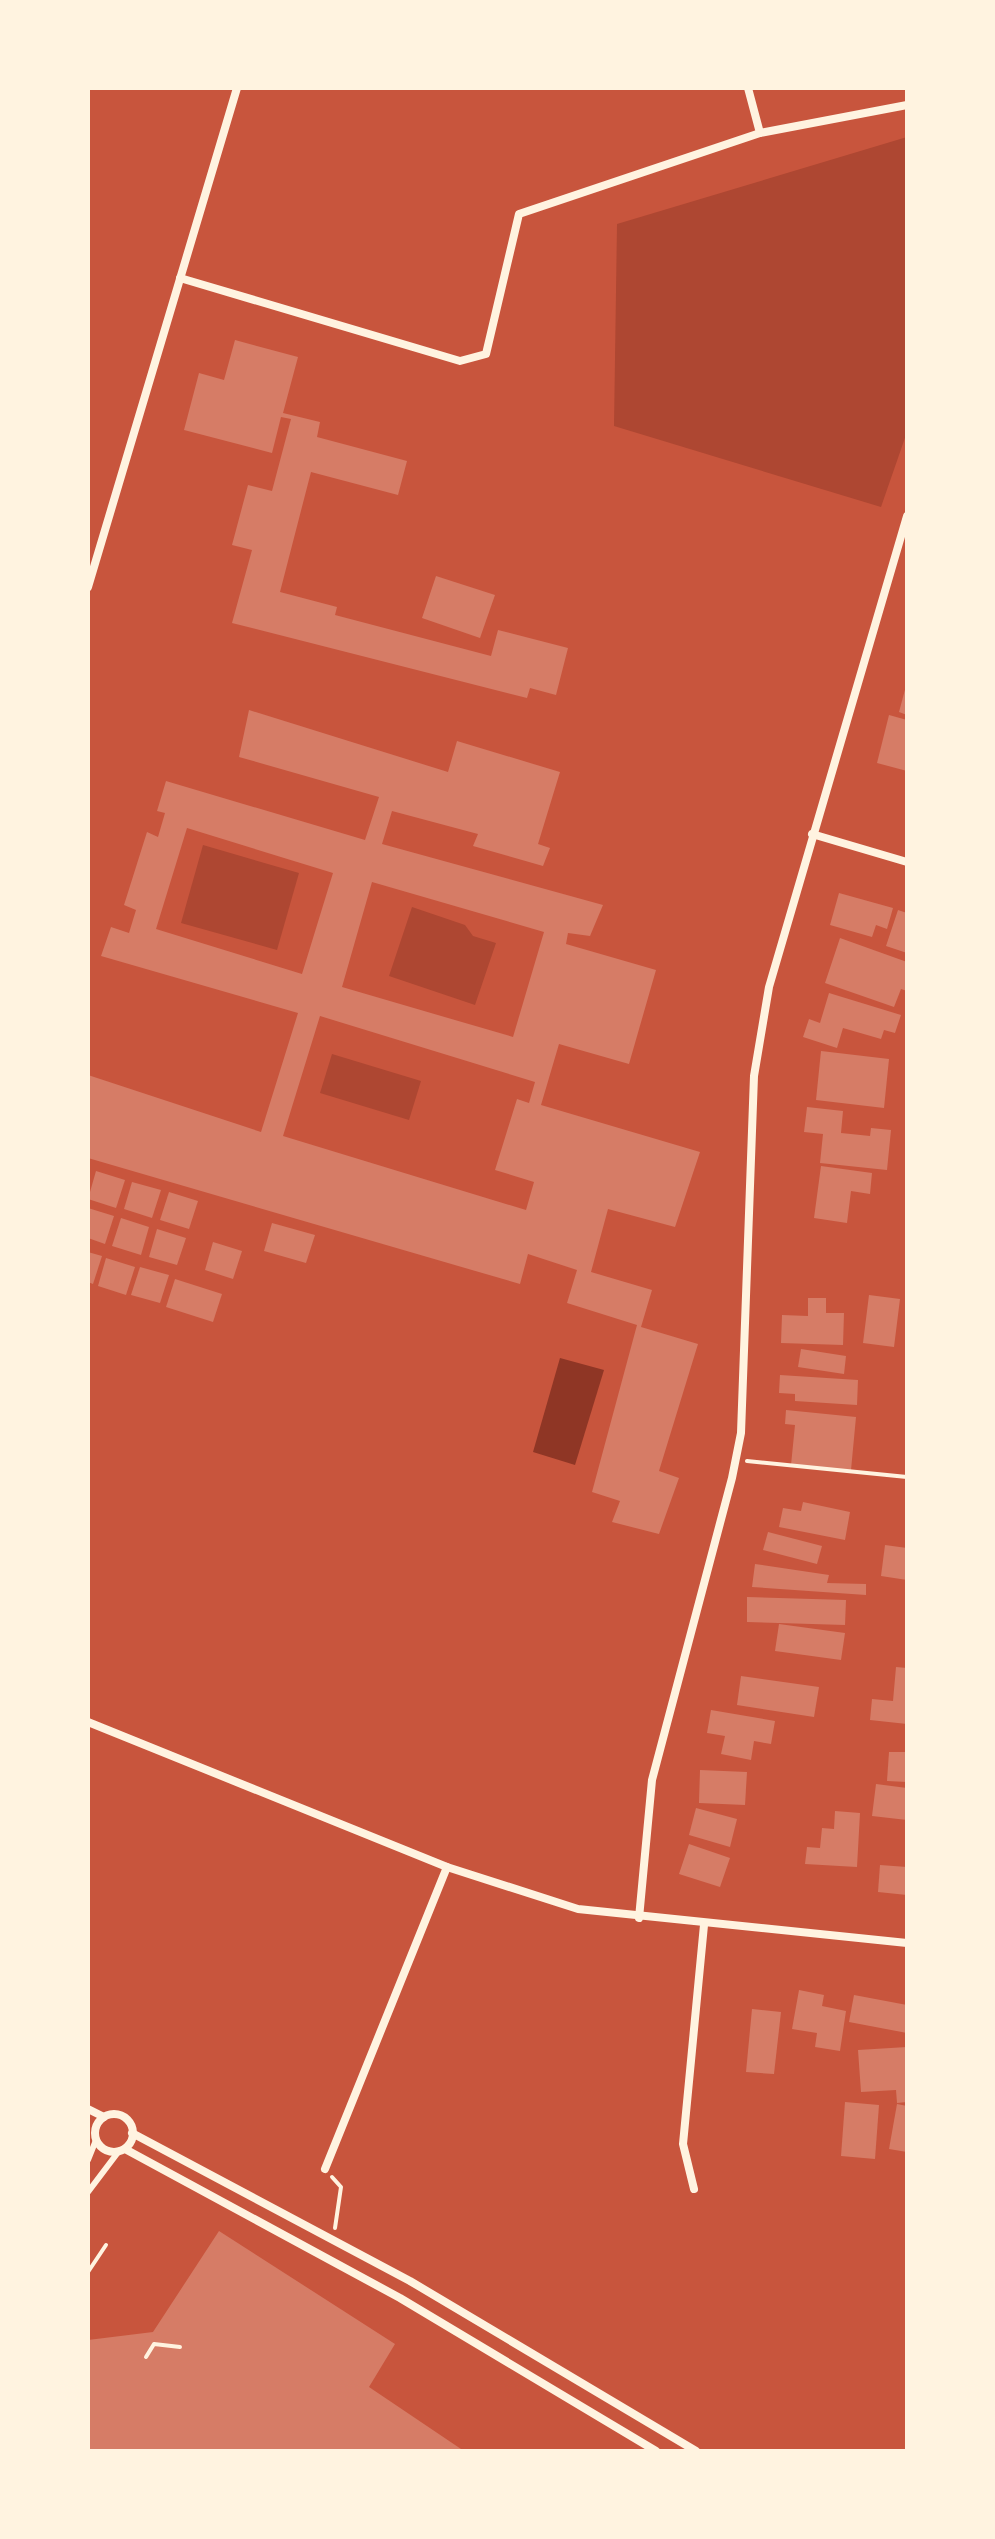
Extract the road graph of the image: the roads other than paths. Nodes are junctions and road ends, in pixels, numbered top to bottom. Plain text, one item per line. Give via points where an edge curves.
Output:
1 (237, 88) edge
2 (748, 88) edge
3 (907, 105) edge
4 (760, 133) junction
5 (180, 278) junction
6 (907, 516) edge
7 (88, 587) edge
8 (812, 834) junction
9 (907, 862) edge
10 (88, 1722) edge
11 (447, 1867) junction
12 (639, 1918) junction
13 (704, 1925) junction
14 (907, 1943) edge
15 (88, 2109) edge
16 (104, 2117) junction
17 (132, 2133) junction
18 (93, 2136) edge
19 (122, 2150) junction
20 (88, 2160) edge
21 (325, 2169) road end
22 (694, 2189) dead end
23 (88, 2192) edge
24 (656, 2451) edge
25 (696, 2451) edge

1 - 5 street
2 - 4 street
3 - 4 street
4 - 5 street via 519,214 486,354 460,361
5 - 7 street
6 - 8 street
8 - 9 street
8 - 12 street via 756,1050 737,1458 652,1780
10 - 11 street
11 - 12 street via 578,1909
11 - 21 street
12 - 13 street
13 - 14 street
13 - 22 street via 683,2144
15 - 16 street
16 - 17 street via 125,2118
16 - 18 street
17 - 19 street
17 - 25 street via 410,2281
18 - 19 street via 108,2152
18 - 20 lane
19 - 23 lane
19 - 24 street via 400,2298

